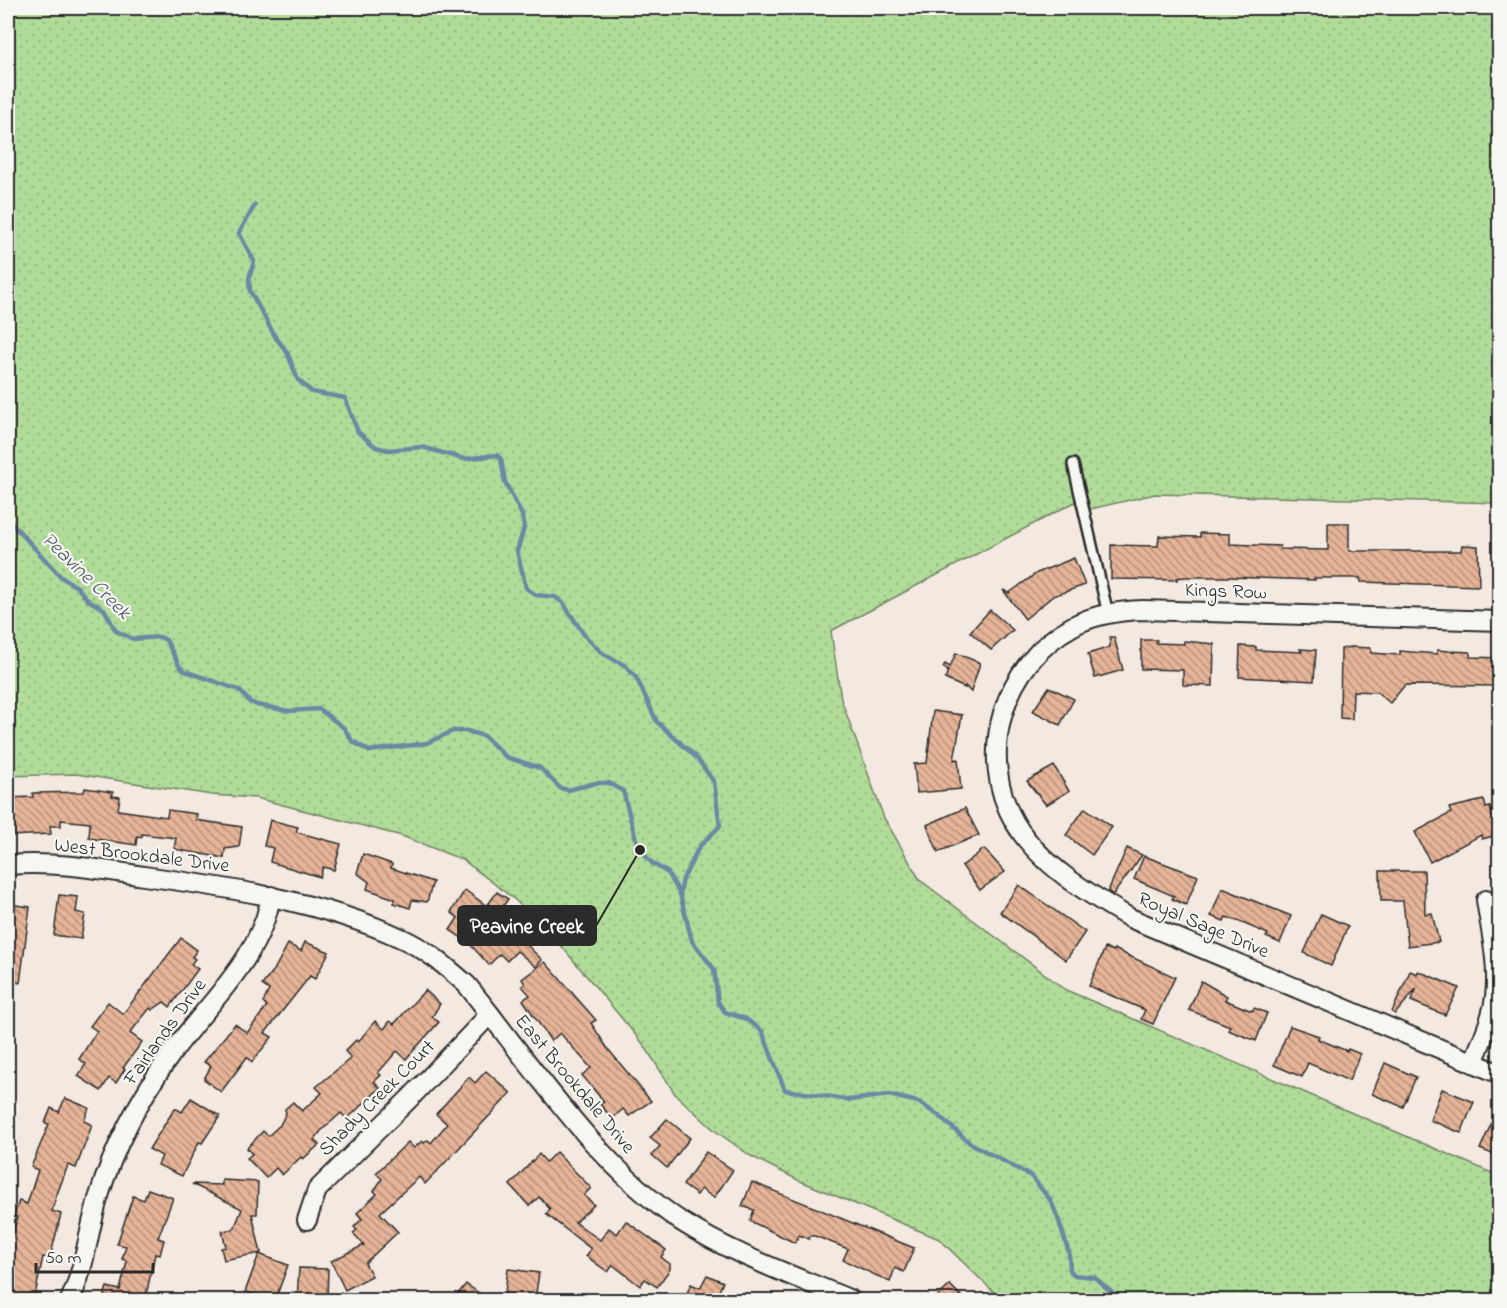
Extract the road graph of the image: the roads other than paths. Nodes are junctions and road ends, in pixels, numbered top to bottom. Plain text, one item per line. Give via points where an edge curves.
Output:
1 (1073, 464) dead end
2 (1108, 614) junction
3 (1500, 621) edge
4 (1001, 716) joint
5 (8, 865) edge
6 (271, 896) junction
7 (1486, 900) dead end
8 (490, 1014) junction
9 (1473, 1063) junction
10 (1500, 1074) edge
11 (307, 1220) dead end
12 (70, 1300) edge
13 (851, 1300) edge

1 - 2 lane
2 - 3 street, Kings Row via 1143,610
2 - 4 street, Kings Row via 1073,626 1036,654 1010,692
4 - 9 street, Royal Sage Drive via 996,755 1005,801 1027,841 1045,860 1130,918
5 - 6 street, West Brookdale Drive via 80,867
6 - 8 street, East Brookdale Drive via 402,938 446,965
6 - 12 street, Fairlands Drive via 267,921 248,954 175,1048 138,1107 99,1196 81,1274
7 - 9 street via 1496,965 1495,997
8 - 11 street, Shady Creek Court via 317,1190
8 - 13 street, East Brookdale Drive via 604,1155 651,1199 681,1221 736,1251
9 - 10 street, Royal Sage Drive

